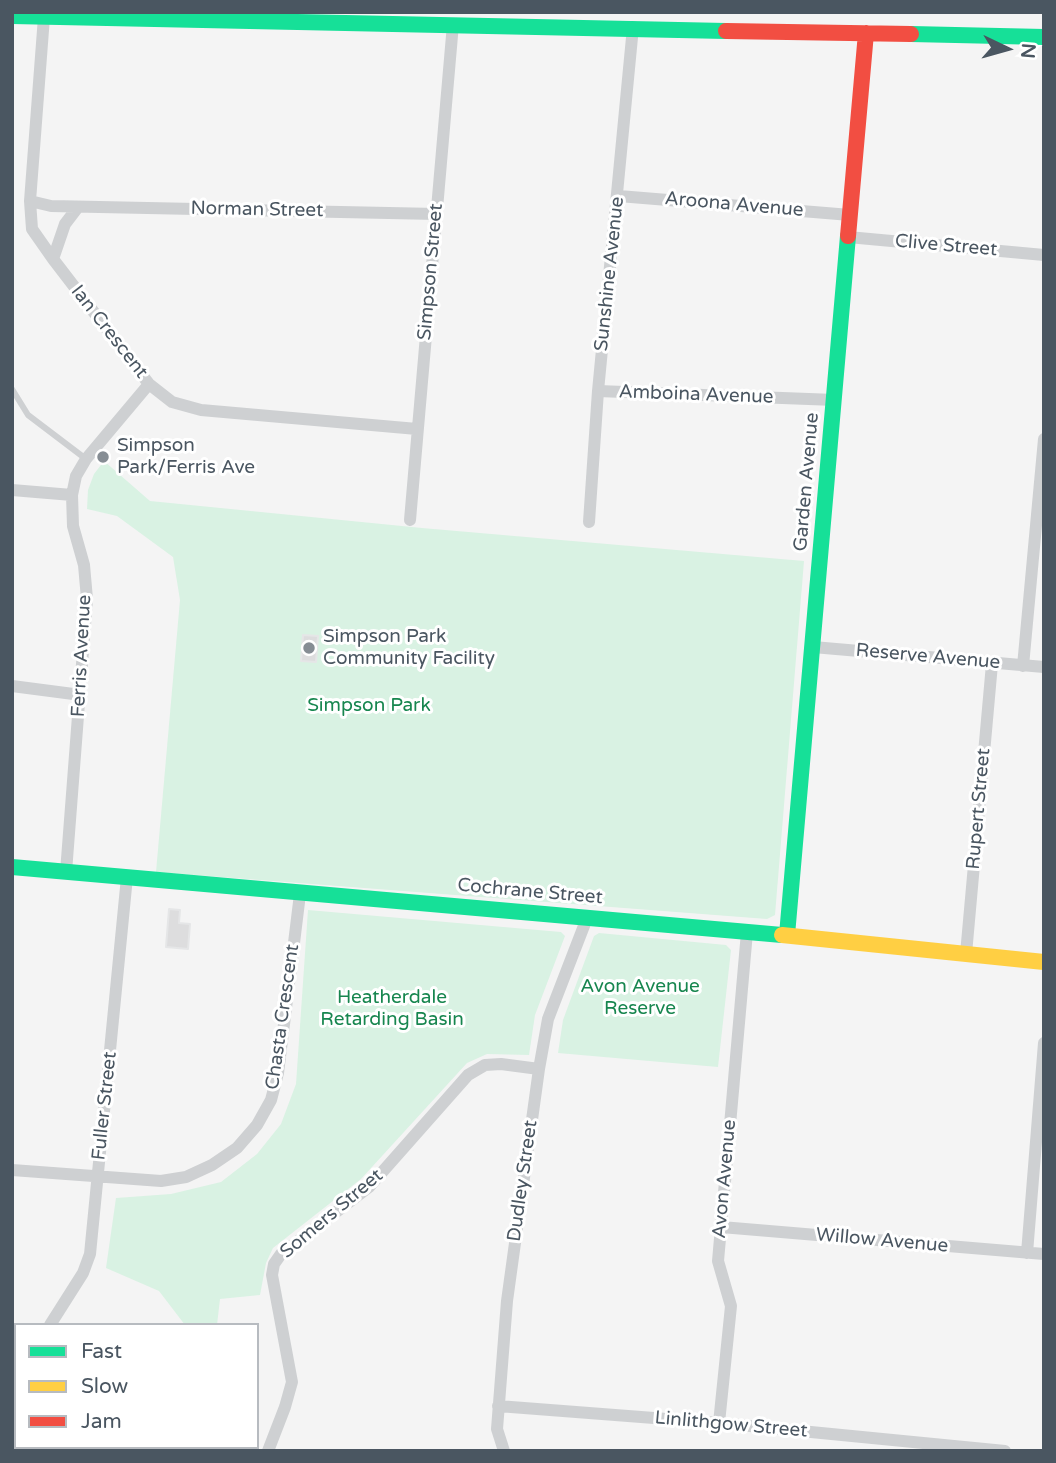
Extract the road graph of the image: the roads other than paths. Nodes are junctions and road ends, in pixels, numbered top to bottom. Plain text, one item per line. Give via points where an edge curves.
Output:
1 (64, 15) edge
2 (12, 16) edge
3 (44, 17) junction
4 (492, 19) edge
5 (453, 24) junction
6 (633, 27) junction
7 (866, 33) junction
8 (1044, 37) edge
9 (619, 196) junction
10 (30, 201) junction
11 (78, 207) junction
12 (437, 214) junction
13 (850, 215) junction
14 (848, 237) junction
15 (1044, 255) edge
16 (53, 259) junction
17 (149, 384) junction
18 (12, 389) edge
19 (598, 391) junction
20 (835, 400) junction
21 (418, 429) junction
22 (1044, 439) edge
23 (86, 459) junction
24 (12, 490) edge
25 (72, 495) junction
26 (410, 520) dead end
27 (589, 522) dead end
28 (813, 647) junction
29 (992, 664) junction
30 (1023, 666) junction
31 (1044, 667) edge
32 (12, 686) edge
33 (81, 695) junction
34 (12, 867) edge
35 (66, 872) junction
36 (127, 877) junction
37 (300, 894) junction
38 (587, 918) junction
39 (747, 932) junction
40 (787, 935) junction
41 (966, 954) junction
42 (1044, 962) edge
43 (1044, 1043) edge
44 (539, 1069) junction
45 (12, 1170) edge
46 (97, 1178) junction
47 (721, 1227) junction
48 (1027, 1252) junction
49 (1044, 1254) edge
50 (51, 1323) edge
51 (498, 1406) junction
52 (719, 1423) junction
53 (268, 1451) edge
54 (504, 1451) edge
55 (1005, 1451) edge

1 - 3 street
1 - 5 street
2 - 3 street
3 - 10 street, Ian Crescent
4 - 5 street
4 - 6 street
5 - 12 street, Simpson Street
6 - 7 street
6 - 9 street, Sunshine Avenue
7 - 8 street
7 - 13 street, Garden Avenue
9 - 13 street, Aroona Avenue
9 - 19 street, Sunshine Avenue
10 - 11 street, Norman Street
10 - 16 street, Ian Crescent via 32,229
11 - 12 street, Norman Street
11 - 16 street via 65,224
12 - 21 street, Simpson Street
13 - 14 street, Garden Avenue
14 - 15 street, Clive Street
14 - 20 street, Garden Avenue
16 - 17 street, Ian Crescent
17 - 21 street, Ian Crescent via 172,402 201,410
17 - 23 street, Ferris Avenue
18 - 23 lane via 28,415
19 - 20 street, Amboina Avenue
19 - 27 street, Sunshine Avenue
20 - 28 street, Garden Avenue
21 - 26 street, Simpson Street
22 - 30 street
23 - 25 street, Ferris Avenue
24 - 25 street
25 - 33 street, Ferris Avenue via 87,599
28 - 29 street, Reserve Avenue
28 - 40 street, Garden Avenue
29 - 30 street, Reserve Avenue
29 - 41 street, Rupert Street
30 - 31 street, Reserve Avenue
32 - 33 street
33 - 35 street, Ferris Avenue
34 - 35 street, Cochrane Street
35 - 36 street, Cochrane Street
36 - 37 street, Cochrane Street
36 - 46 street, Fuller Street
37 - 38 street, Cochrane Street
37 - 46 street, Chasta Crescent via 278,1073 271,1100 257,1125 237,1149 186,1177 160,1181
38 - 39 street, Cochrane Street
38 - 44 street, Dudley Street via 548,1019
39 - 40 street, Cochrane Street
39 - 47 street, Avon Avenue
40 - 41 street, Cochrane Street
41 - 42 street, Cochrane Street
43 - 48 street
44 - 51 street, Dudley Street via 507,1301
44 - 53 street, Somers Street via 485,1065 468,1075 369,1188 274,1264 272,1275 292,1382
45 - 46 street, Chasta Crescent
46 - 50 street, Fuller Street via 90,1254
47 - 48 street, Willow Avenue
47 - 52 street, Avon Avenue via 718,1261 731,1306
48 - 49 street, Willow Avenue
51 - 52 street, Linlithgow Street
51 - 54 street, Dudley Street via 497,1429
52 - 55 street, Linlithgow Street

